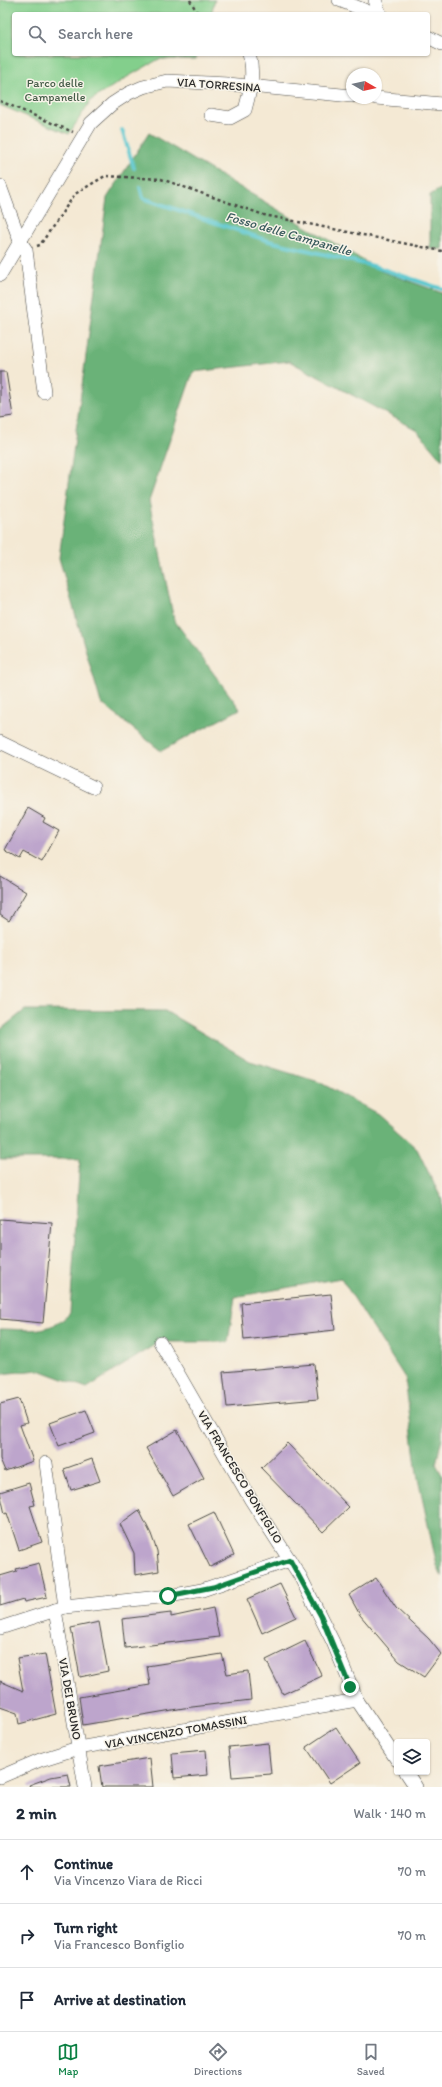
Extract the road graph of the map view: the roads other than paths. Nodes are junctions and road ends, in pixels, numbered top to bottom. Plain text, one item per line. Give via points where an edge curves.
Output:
1 (339, 0) edge
2 (375, 0) edge
3 (369, 12) edge
4 (379, 12) edge
5 (430, 38) edge
6 (442, 44) edge
7 (250, 56) edge
8 (252, 86) junction
9 (346, 95) edge
10 (382, 99) edge
11 (442, 104) edge
12 (212, 115) dead end
13 (0, 186) edge
14 (23, 246) junction
15 (0, 275) edge
16 (44, 392) dead end
17 (0, 742) edge
18 (93, 787) dead end
19 (160, 1342) dead end
20 (46, 1463) dead end
21 (290, 1560) junction
22 (60, 1609) junction
23 (0, 1628) edge
24 (357, 1700) junction
25 (78, 1748) junction
26 (394, 1756) edge
27 (408, 1775) edge
28 (0, 1777) edge
29 (85, 1787) edge
30 (416, 1787) edge

1 - 3 street
2 - 4 street
5 - 6 street
7 - 8 street
8 - 9 street, VIA TORRESINA
8 - 12 street via 244,110 230,118
8 - 14 street, VIA TORRESINA via 167,81 130,93 112,104 96,118 82,136
10 - 11 street
13 - 14 street
14 - 15 street, VIA TORRESINA
14 - 16 street
17 - 18 street
19 - 21 street, VIA FRANCESCO BONFIGLIO via 251,1500
20 - 22 street, VIA DEI BRUNO
21 - 22 street via 202,1590
21 - 24 street, VIA FRANCESCO BONFIGLIO via 321,1616
22 - 23 street
22 - 25 street, VIA DEI BRUNO
24 - 25 street, VIA VINCENZO TOMASSINI
24 - 26 street, VIA FRANCESCO BONFIGLIO
25 - 28 street, VIA VINCENZO TOMASSINI
25 - 29 street, VIA DEI BRUNO
27 - 30 street

